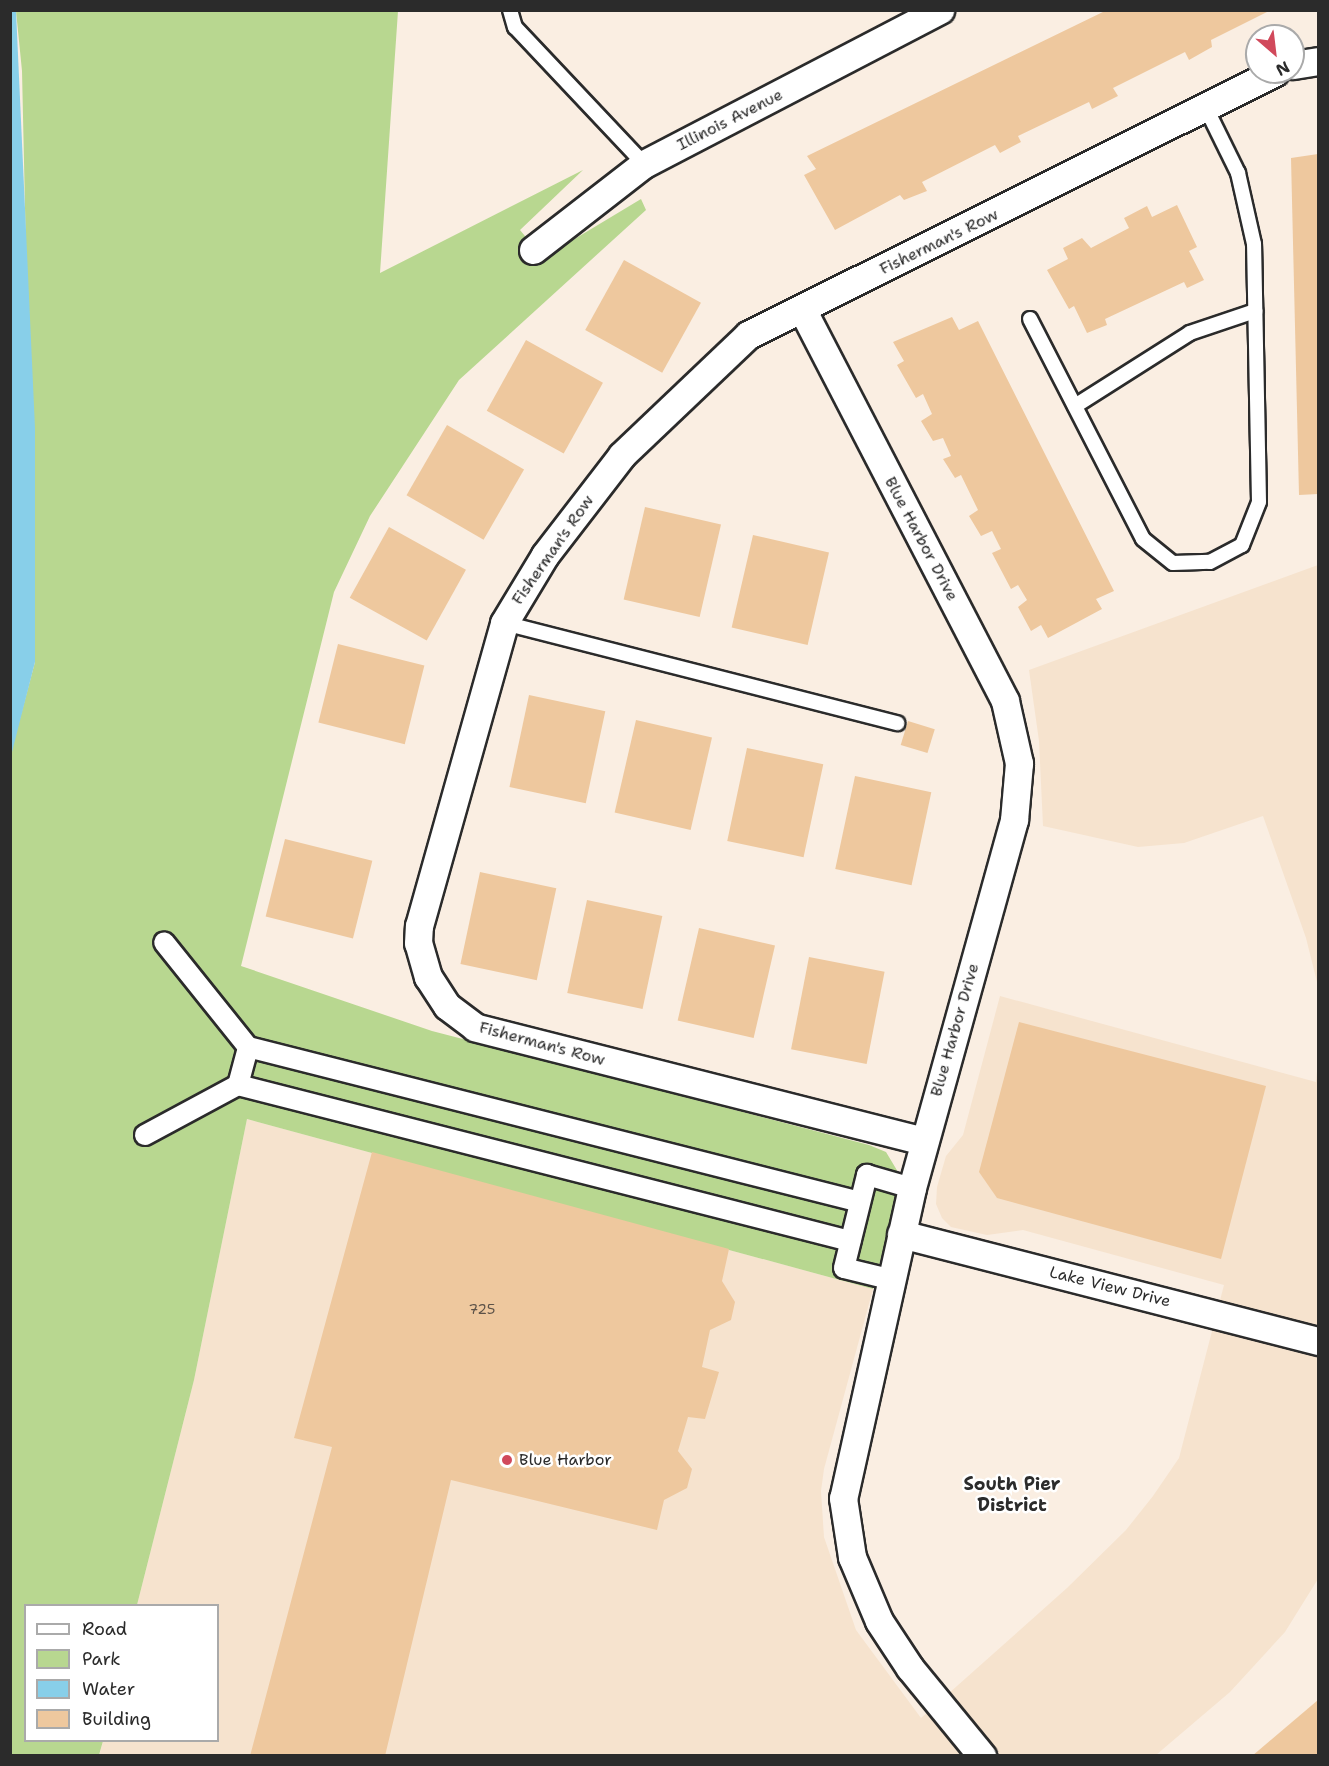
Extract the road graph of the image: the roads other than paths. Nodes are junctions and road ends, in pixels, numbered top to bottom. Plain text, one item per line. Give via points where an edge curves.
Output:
1 (510, 10) edge
2 (940, 10) edge
3 (1251, 84) edge
4 (1206, 106) junction
5 (644, 164) junction
6 (533, 250) dead end
7 (802, 309) junction
8 (1255, 311) junction
9 (1030, 319) dead end
10 (1075, 406) junction
11 (504, 623) junction
12 (897, 723) dead end
13 (164, 942) dead end
14 (248, 1047) junction
15 (238, 1085) junction
16 (145, 1135) dead end
17 (924, 1141) junction
18 (912, 1188) junction
19 (860, 1202) junction
20 (901, 1234) junction
21 (850, 1241) junction
22 (889, 1279) junction
23 (1318, 1341) edge
24 (982, 1755) edge

1 - 5 lane via 515,27
2 - 5 street, Illinois Avenue
3 - 4 street, Fisherman's Row
4 - 7 street, Fisherman's Row
4 - 8 lane via 1238,173 1254,244
5 - 6 street, Illinois Avenue
7 - 11 street, Fisherman's Row via 748,335 622,455 545,555
7 - 17 street, Blue Harbor Drive via 1005,701 1017,749 1020,772 1014,820
8 - 10 lane via 1190,333
8 - 10 lane via 1259,502 1242,545 1210,562 1173,562 1143,539
9 - 10 lane
11 - 12 lane
11 - 17 street, Fisherman's Row via 419,926 418,943 428,977 447,1006 475,1027
13 - 14 street
14 - 15 street
14 - 19 street
15 - 16 street
15 - 21 street
17 - 18 street, Blue Harbor Drive
18 - 19 street via 867,1175
18 - 20 street, Blue Harbor Drive
19 - 21 street
20 - 22 street, Blue Harbor Drive
20 - 23 street, Lake View Drive
21 - 22 street via 844,1268
22 - 24 street, Blue Harbor Drive via 843,1486 848,1543 863,1588 888,1636

